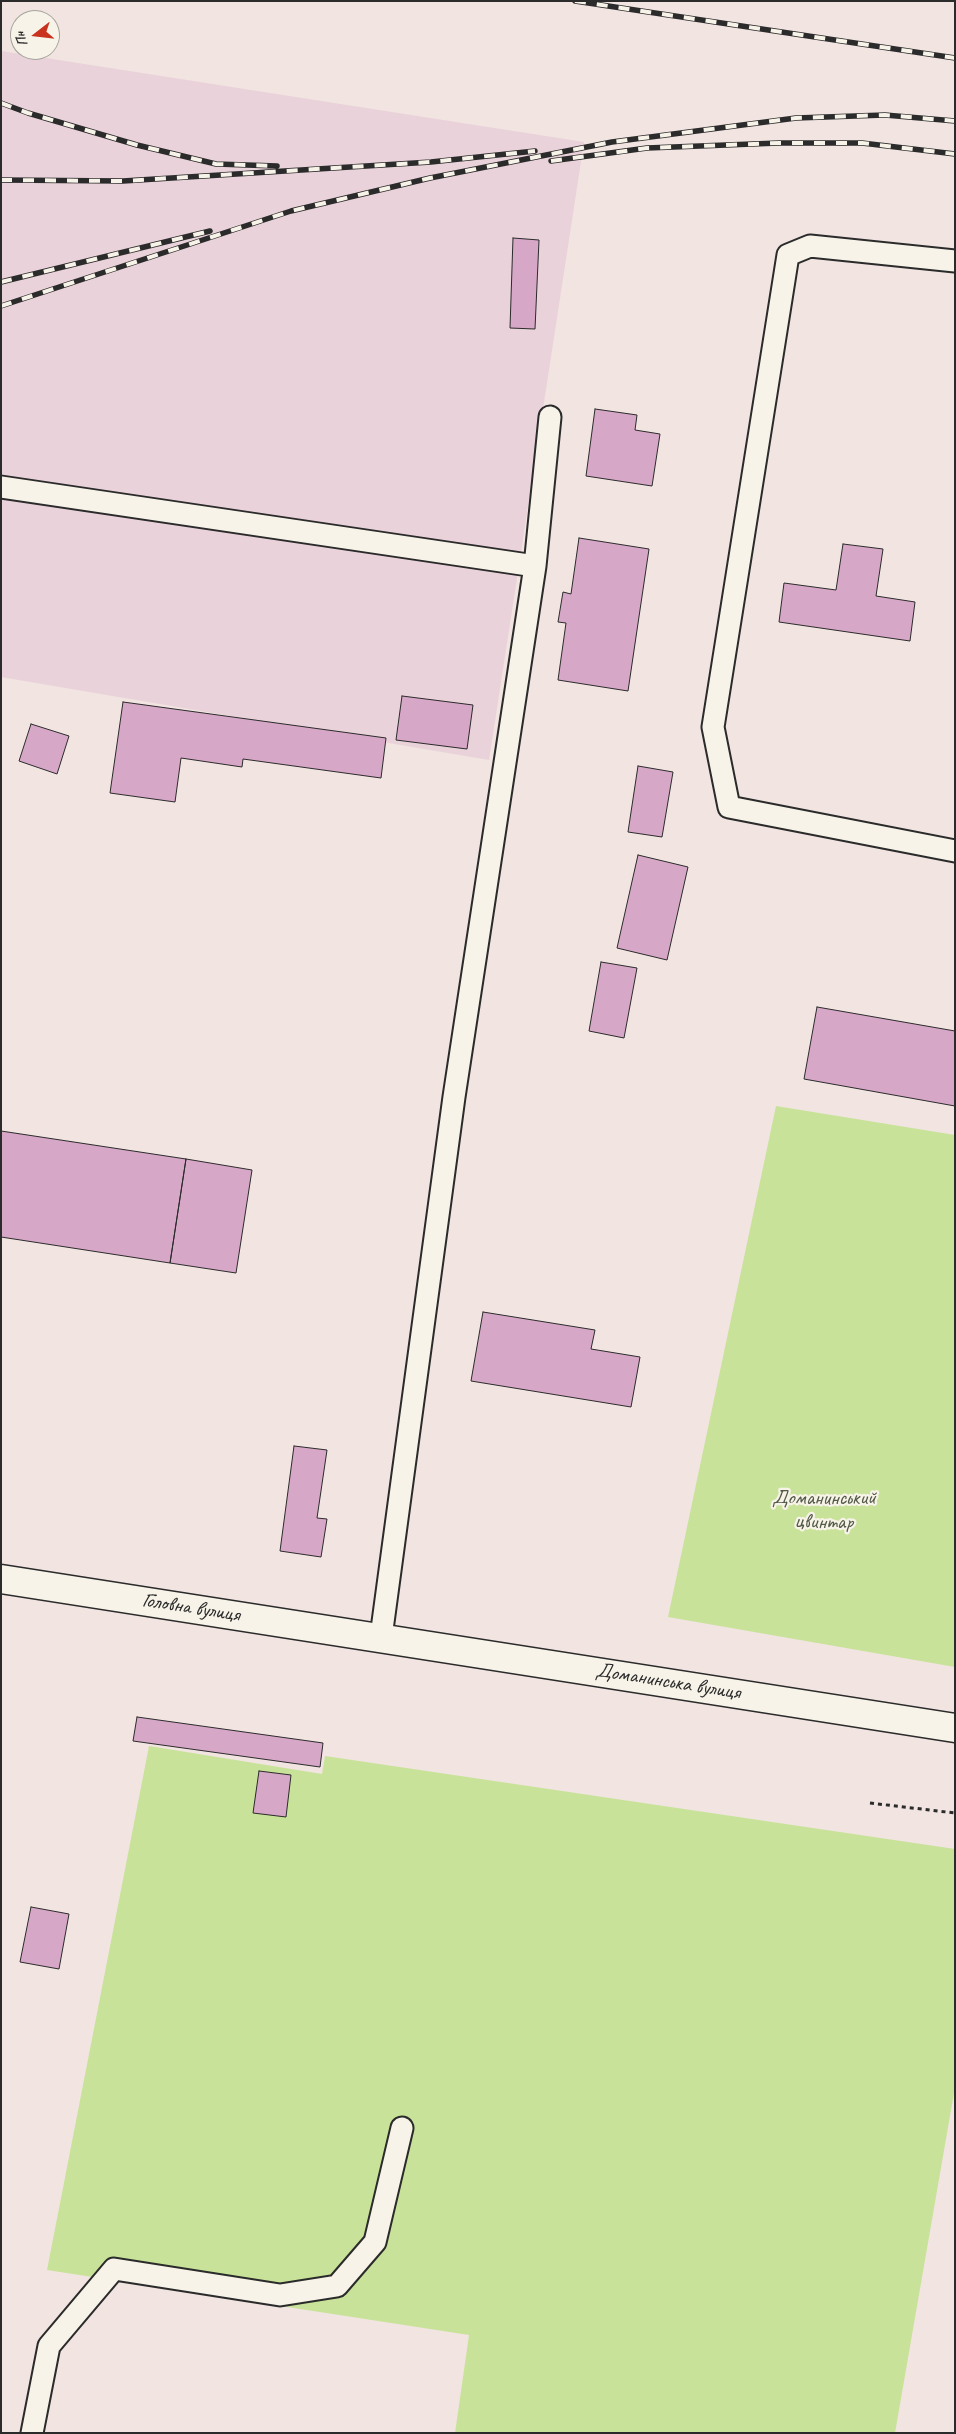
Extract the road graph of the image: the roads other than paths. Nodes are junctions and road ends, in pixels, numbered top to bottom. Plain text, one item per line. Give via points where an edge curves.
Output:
1 (955, 261) edge
2 (550, 417) dead end
3 (1, 487) edge
4 (535, 566) junction
5 (955, 851) edge
6 (1, 1579) edge
7 (381, 1637) junction
8 (955, 1728) edge
9 (402, 2128) dead end
10 (32, 2433) edge

1 - 5 lane via 810,246 788,255 713,727 729,807
2 - 4 lane
3 - 4 lane
4 - 7 lane via 454,1097
6 - 7 main road, Головна вулиця
7 - 8 main road, Доманинська вулиця
9 - 10 lane via 375,2242 337,2286 280,2295 114,2269 50,2346

